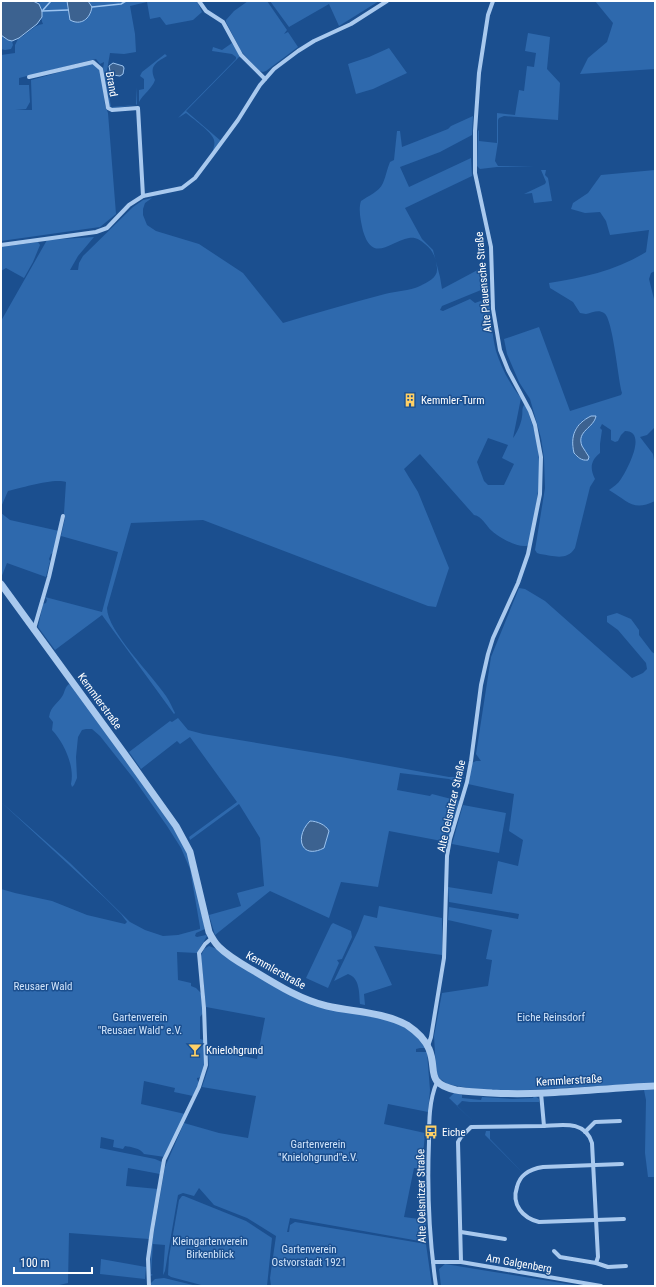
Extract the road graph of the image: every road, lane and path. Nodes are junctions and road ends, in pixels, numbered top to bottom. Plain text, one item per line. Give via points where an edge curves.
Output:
1 (199, 1) edge
2 (387, 1) edge
3 (493, 1) edge
4 (29, 77) dead end
5 (264, 79) junction
6 (143, 196) junction
7 (1, 245) edge
8 (63, 516) dead end
9 (1, 584) edge
10 (510, 598) joint
11 (34, 629) junction
12 (212, 938) junction
13 (428, 1047) junction
14 (437, 1082) junction
15 (655, 1086) edge
16 (541, 1093) junction
17 (620, 1122) dead end
18 (544, 1126) junction
19 (585, 1132) junction
20 (622, 1164) dead end
21 (594, 1165) junction
22 (624, 1220) dead end
23 (596, 1221) junction
24 (461, 1232) junction
25 (506, 1239) dead end
26 (554, 1251) dead end
27 (433, 1262) junction
28 (461, 1262) junction
29 (596, 1264) junction
30 (626, 1266) dead end
31 (149, 1286) edge
32 (436, 1286) edge
33 (602, 1286) edge

1 - 5 street via 206,11 223,22 241,55
2 - 5 street via 351,24 298,51
3 - 10 street, Alte Plauensche Straße via 488,15 479,73 475,173 491,247 493,309 500,350 530,411 538,439 542,475 528,554
4 - 6 street, Brand via 86,63 93,62 99,66 108,108 138,108
5 - 6 street via 195,178 182,188
6 - 7 street via 129,205 107,228 96,232
8 - 11 street
9 - 11 street, Kemmlerstraße
10 - 13 street, Alte Oelsnitzer Straße via 488,654 467,782 450,839 447,856 444,958
11 - 12 street, Kemmlerstraße via 180,832 190,852
12 - 13 street, Kemmlerstraße via 237,961 276,985 326,1006 398,1021 413,1030
12 - 31 street via 204,944 199,953 206,1065 199,1087 164,1160 148,1259
13 - 14 street, Kemmlerstraße
14 - 16 street, Kemmlerstraße via 444,1087 463,1091
14 - 27 street, Alte Oelsnitzer Straße via 433,1091 429,1120 427,1171
15 - 16 street, Kemmlerstraße
16 - 18 street
17 - 19 street via 595,1122
18 - 19 street via 573,1125
18 - 24 street via 471,1127 461,1137 458,1142
19 - 21 street via 592,1143
20 - 21 street
21 - 23 street
21 - 23 street via 533,1169 523,1175 517,1184 515,1199 520,1212 532,1221
22 - 23 street
23 - 29 street
24 - 25 street
24 - 28 street
26 - 29 street via 560,1257
27 - 28 street, Am Galgenberg
27 - 32 street, Alte Oelsnitzer Straße
28 - 33 street, Am Galgenberg
29 - 30 street via 608,1267

